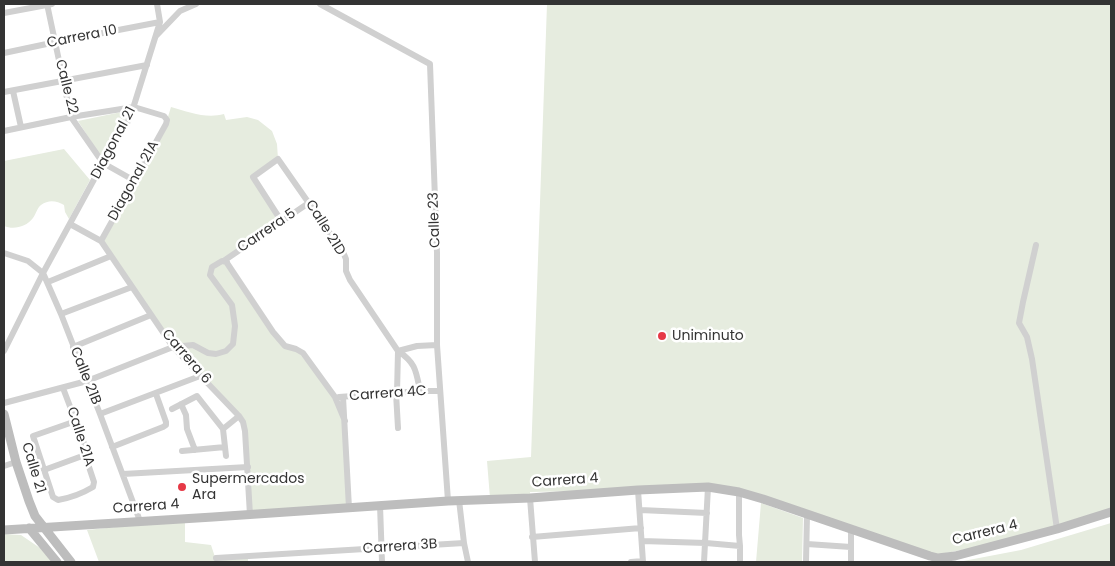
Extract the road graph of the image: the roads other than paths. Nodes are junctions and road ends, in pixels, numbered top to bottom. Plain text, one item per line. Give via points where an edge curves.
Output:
1 (49, 4) edge
2 (157, 4) edge
3 (196, 4) edge
4 (320, 4) edge
5 (4, 14) edge
6 (160, 22) junction
7 (156, 37) junction
8 (56, 42) junction
9 (4, 53) edge
10 (147, 65) junction
11 (63, 80) junction
12 (13, 91) junction
13 (4, 92) edge
14 (134, 107) junction
15 (71, 117) junction
16 (21, 127) junction
17 (4, 131) edge
18 (103, 163) junction
19 (134, 181) junction
20 (310, 202) junction
21 (282, 222) junction
22 (70, 224) junction
23 (101, 241) junction
24 (1036, 245) dead end
25 (4, 253) edge
26 (111, 256) junction
27 (226, 261) junction
28 (43, 273) junction
29 (48, 282) junction
30 (132, 286) junction
31 (60, 314) junction
32 (151, 315) junction
33 (437, 345) junction
34 (73, 347) junction
35 (173, 347) junction
36 (4, 351) edge
37 (398, 351) junction
38 (200, 376) junction
39 (87, 381) junction
40 (63, 388) junction
41 (420, 391) junction
42 (440, 391) junction
43 (396, 393) junction
44 (156, 394) junction
45 (335, 396) junction
46 (343, 397) junction
47 (4, 403) edge
48 (181, 404) junction
49 (172, 409) dead end
50 (4, 414) edge
51 (100, 414) junction
52 (239, 416) junction
53 (76, 421) junction
54 (345, 421) junction
55 (398, 428) dead end
56 (223, 429) junction
57 (112, 446) junction
58 (225, 447) junction
59 (195, 450) junction
60 (182, 451) dead end
61 (85, 455) junction
62 (226, 456) dead end
63 (16, 462) junction
64 (4, 466) edge
65 (248, 467) junction
66 (44, 470) junction
67 (123, 474) junction
68 (708, 487) junction
69 (638, 490) junction
70 (739, 492) junction
71 (530, 498) junction
72 (459, 500) junction
73 (448, 501) junction
74 (380, 505) junction
75 (349, 508) junction
76 (640, 510) junction
77 (1111, 512) edge
78 (707, 513) junction
79 (250, 515) junction
80 (807, 515) junction
81 (140, 521) junction
82 (29, 528) junction
83 (44, 528) junction
84 (641, 528) junction
85 (1057, 528) junction
86 (4, 530) edge
87 (851, 530) junction
88 (532, 537) junction
89 (464, 542) junction
90 (642, 542) junction
91 (706, 543) junction
92 (806, 544) junction
93 (738, 546) junction
94 (851, 547) junction
95 (381, 548) junction
96 (216, 558) dead end
97 (249, 559) edge
98 (56, 562) edge
99 (71, 562) edge
100 (382, 562) edge
101 (468, 562) edge
102 (534, 562) edge
103 (631, 562) edge
104 (643, 562) edge
105 (704, 562) edge
106 (736, 562) edge
107 (740, 562) edge
108 (806, 562) edge
109 (850, 562) edge

1 - 5 street
1 - 8 street, Calle 22
2 - 6 street, Diagonal 21
3 - 7 street via 180,12
4 - 33 street, Calle 23 via 430,64
6 - 7 street, Diagonal 21
6 - 8 street, Carrera 10
7 - 10 street, Diagonal 21
8 - 9 street, Carrera 10
8 - 11 street, Calle 22
10 - 11 street
10 - 14 street, Diagonal 21
11 - 12 street
11 - 15 street, Calle 22
12 - 13 street
12 - 16 street
14 - 15 street
14 - 18 street, Diagonal 21
14 - 19 street, Diagonal 21A via 164,116 167,120
15 - 16 street
15 - 18 street, Calle 22
16 - 17 street
18 - 19 street
18 - 22 street, Diagonal 21
19 - 23 street, Diagonal 21A
20 - 21 street, Carrera 5
20 - 21 street, Calle 21D via 278,159 253,177
20 - 37 street, Calle 21D via 343,252 350,280
21 - 27 street, Carrera 5
22 - 23 street, Carrera 6
22 - 28 street, Diagonal 21
23 - 26 street, Carrera 6
24 - 85 street via 1019,323 1027,337 1032,359
25 - 28 street, Calle 21B via 28,261
26 - 29 street
26 - 30 street, Carrera 6
27 - 35 street, Carrera 5 via 212,267 210,274 232,305 233,344 216,354 193,345
27 - 45 street via 273,332 286,346 303,353
28 - 29 street, Calle 21B
28 - 36 street, Diagonal 21
29 - 31 street, Calle 21B
30 - 31 street
30 - 32 street, Carrera 6
31 - 34 street, Calle 21B
32 - 34 street
32 - 35 street, Carrera 6
33 - 37 street
33 - 42 street, Calle 23
34 - 39 street, Calle 21B
35 - 38 street, Carrera 6
35 - 39 street
37 - 41 street, Calle 21D via 415,368
37 - 43 street
38 - 44 street
38 - 52 street, Carrera 6
39 - 40 street
39 - 51 street, Calle 21B
40 - 47 street
40 - 53 street, Calle 21A
41 - 42 street, Carrera 4C
41 - 43 street, Carrera 4C
42 - 73 street, Calle 23
43 - 46 street, Carrera 4C
43 - 55 street
44 - 51 street
44 - 57 street via 166,425
45 - 46 street, Carrera 4C
45 - 54 street
46 - 54 street
48 - 49 street
48 - 56 street via 197,396
48 - 59 street
50 - 63 main road, Calle 21
51 - 57 street, Calle 21B
52 - 56 street
52 - 65 street, Carrera 6 via 246,431
53 - 61 street, Calle 21A
53 - 66 street via 32,436
54 - 75 street
56 - 58 street
57 - 67 street, Calle 21B
58 - 59 street
58 - 62 street
59 - 60 street
61 - 66 street
61 - 66 street, Calle 21A via 93,487 64,499 58,500 53,496
63 - 64 street
63 - 83 main road, Calle 21 via 35,516
65 - 67 street
65 - 79 street, Carrera 6
67 - 81 street, Calle 21B
68 - 69 main road, Carrera 4
68 - 70 main road, Carrera 4
68 - 78 street
69 - 71 main road, Carrera 4
69 - 76 street
70 - 80 main road, Carrera 4
70 - 93 street
71 - 72 main road, Carrera 4
71 - 88 street
72 - 73 main road, Carrera 4
72 - 89 street
73 - 74 main road, Carrera 4
74 - 75 main road, Carrera 4
74 - 95 street
75 - 79 main road, Carrera 4
76 - 78 street
76 - 84 street
77 - 85 main road, Carrera 4
78 - 91 street
79 - 81 main road, Carrera 4
80 - 87 main road, Carrera 4
80 - 92 street
81 - 83 main road, Carrera 4
82 - 83 main road, Carrera 4
82 - 86 main road, Carrera 4
82 - 98 main road
83 - 99 main road, Calle 21
84 - 88 street
84 - 90 street
85 - 87 main road, Carrera 4 via 938,558
87 - 94 street
88 - 102 street
89 - 95 street, Carrera 3B
89 - 101 street
90 - 91 street
90 - 104 street
91 - 93 street
91 - 105 street
92 - 94 street
92 - 108 street
93 - 106 street
93 - 107 street
94 - 109 street
95 - 97 street, Carrera 3B
95 - 100 street
96 - 97 street, Carrera 3B
103 - 104 street

